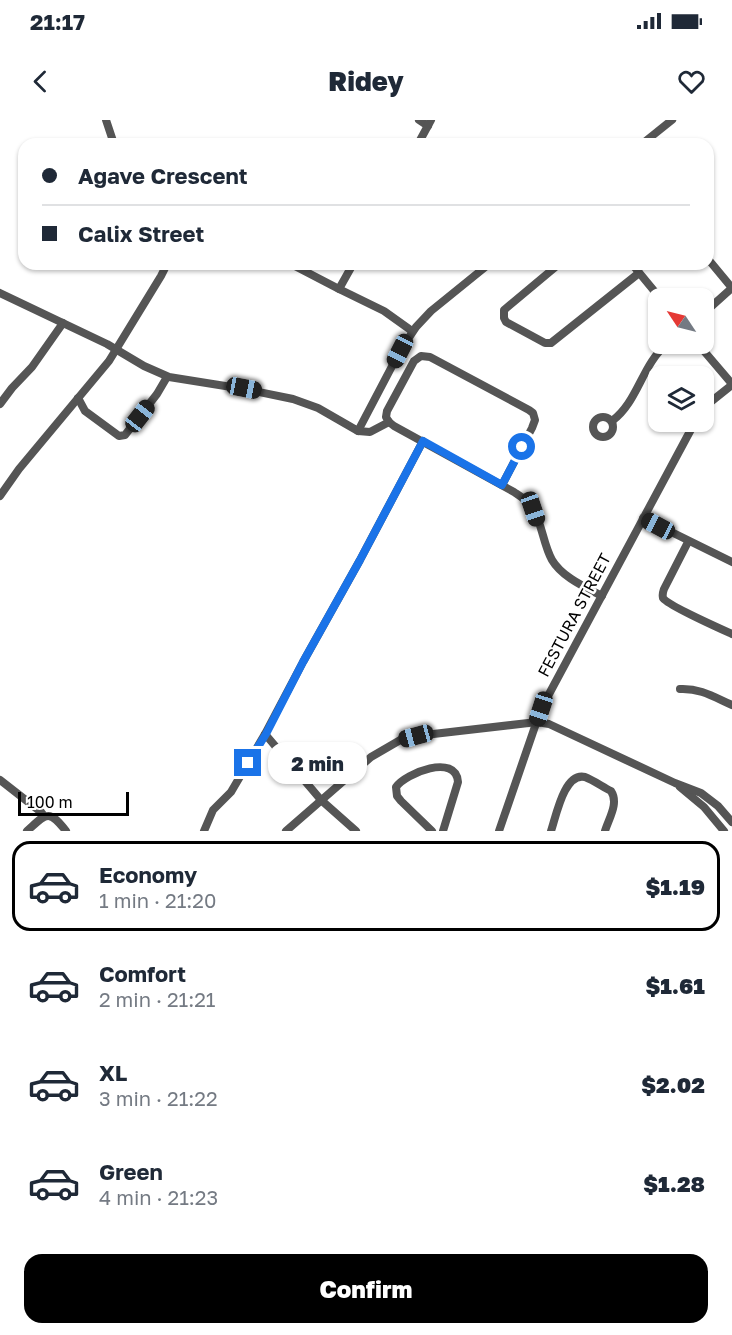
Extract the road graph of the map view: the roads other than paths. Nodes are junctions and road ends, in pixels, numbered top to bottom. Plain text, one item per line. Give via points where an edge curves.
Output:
1 (106, 120) edge
2 (419, 120) edge
3 (672, 120) edge
4 (429, 123) edge
5 (112, 138) edge
6 (421, 138) edge
7 (650, 138) edge
8 (714, 266) edge
9 (164, 270) edge
10 (303, 270) edge
11 (349, 270) edge
12 (482, 270) edge
13 (552, 270) edge
14 (637, 270) edge
15 (639, 273) junction
16 (652, 288) edge
17 (732, 288) edge
18 (339, 289) junction
19 (0, 294) edge
20 (714, 304) edge
21 (63, 323) junction
22 (412, 331) junction
23 (117, 349) junction
24 (656, 354) edge
25 (706, 354) edge
26 (168, 377) junction
27 (732, 384) edge
28 (78, 398) junction
29 (714, 399) edge
30 (0, 404) edge
31 (612, 421) dead end
32 (389, 422) junction
33 (358, 430) junction
34 (690, 432) edge
35 (423, 441) junction
36 (502, 485) junction
37 (0, 496) edge
38 (643, 518) junction
39 (688, 542) junction
40 (732, 562) edge
41 (602, 596) junction
42 (732, 634) edge
43 (680, 689) dead end
44 (732, 705) edge
45 (537, 722) junction
46 (266, 734) junction
47 (0, 780) edge
48 (675, 783) junction
49 (321, 800) junction
50 (44, 816) junction
51 (732, 822) edge
52 (27, 831) edge
53 (66, 831) edge
54 (204, 831) edge
55 (286, 831) edge
56 (356, 831) edge
57 (432, 831) edge
58 (443, 831) edge
59 (499, 831) edge
60 (551, 831) edge
61 (605, 831) edge
62 (724, 831) edge

1 - 5 street
2 - 4 street
3 - 7 street
4 - 6 street
8 - 17 street
9 - 23 street
10 - 18 street
11 - 18 street
12 - 22 street
13 - 15 street via 504,310 506,322 551,343
14 - 15 street
15 - 16 street
17 - 20 street
18 - 22 street via 384,311
19 - 21 street
21 - 23 street
21 - 30 street
22 - 33 street
23 - 26 street
23 - 28 street
24 - 31 street via 624,409
25 - 27 street
26 - 28 street via 124,435 118,436 84,411
26 - 33 street via 294,399
27 - 29 street
28 - 37 street
32 - 33 street via 370,432
32 - 35 street
32 - 36 street via 387,411 414,361 421,356 430,357 529,410 535,420
34 - 38 street, FESTURA STREET
35 - 36 street
35 - 46 street
36 - 41 street via 533,509 557,567
38 - 39 street
38 - 41 street, FESTURA STREET
39 - 40 street
39 - 42 street via 664,588 663,598
41 - 45 street, FESTURA STREET
43 - 44 street via 699,690
45 - 48 street via 559,728
45 - 49 street via 402,740 371,757
45 - 59 street, FESTURA STREET
46 - 49 street
46 - 54 street via 231,792 213,810
47 - 50 street
48 - 51 street via 701,793
48 - 62 street via 704,807
49 - 55 street
49 - 56 street
50 - 52 street
50 - 53 street via 50,815
57 - 58 street via 401,801 396,787 402,780 444,766 455,771 458,782
60 - 61 street via 565,790 572,780 584,777 614,795

